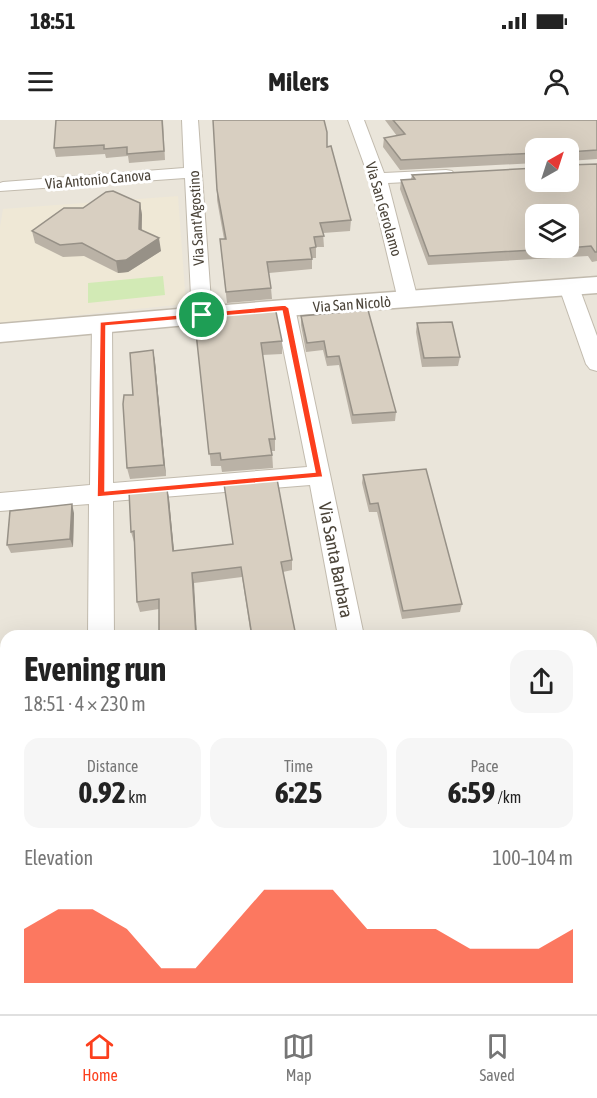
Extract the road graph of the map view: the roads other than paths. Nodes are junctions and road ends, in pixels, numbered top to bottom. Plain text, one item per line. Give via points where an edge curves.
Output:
1 (190, 120) edge
2 (356, 120) edge
3 (193, 172) junction
4 (468, 174) edge
5 (378, 178) junction
6 (3, 187) dead end
7 (597, 285) edge
8 (569, 287) junction
9 (408, 300) junction
10 (285, 308) junction
11 (202, 315) junction
12 (102, 324) junction
13 (0, 333) edge
14 (597, 364) edge
15 (320, 475) junction
16 (100, 494) junction
17 (0, 502) edge
18 (101, 630) edge
19 (350, 630) edge

1 - 3 street, Via Sant'Agostino
2 - 5 street, Via San Gerolamo
3 - 6 street, Via Antonio Canova
3 - 11 street, Via Sant'Agostino
4 - 5 street
5 - 9 street, Via San Gerolamo
7 - 8 street, Via San Nicolò
8 - 9 street, Via San Nicolò
8 - 14 street
9 - 10 street, Via San Nicolò
10 - 11 street, Via San Nicolò
10 - 15 street, Via Santa Barbara
11 - 12 street, Via San Nicolò
12 - 13 street, Via San Nicolò
12 - 16 street
15 - 16 street
15 - 19 street, Via Santa Barbara
16 - 17 street
16 - 18 street

